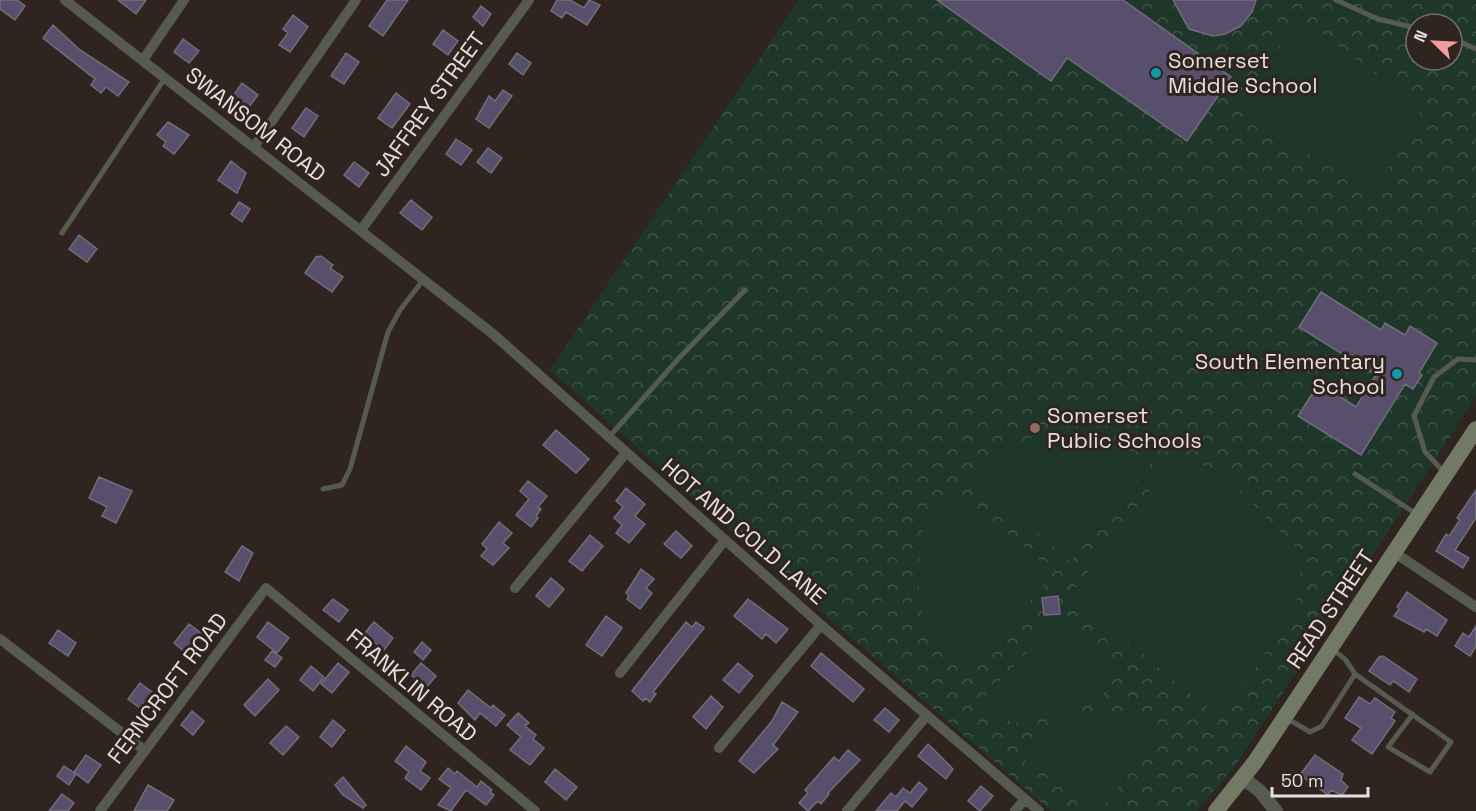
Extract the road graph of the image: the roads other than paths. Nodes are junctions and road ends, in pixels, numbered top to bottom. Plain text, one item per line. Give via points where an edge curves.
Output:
1 (65, 0) edge
2 (183, 0) edge
3 (356, 0) edge
4 (529, 0) edge
5 (1336, 0) edge
6 (1404, 25) edge
7 (143, 60) junction
8 (165, 78) junction
9 (254, 147) junction
10 (361, 230) junction
11 (62, 233) dead end
12 (424, 279) junction
13 (745, 290) dead end
14 (1476, 360) edge
15 (609, 437) junction
16 (1474, 437) edge
17 (626, 453) junction
18 (1355, 474) dead end
19 (1446, 474) junction
20 (323, 489) dead end
21 (1419, 516) junction
22 (725, 540) junction
23 (1395, 553) junction
24 (266, 588) joint
25 (515, 588) dead end
26 (1476, 607) edge
27 (821, 625) junction
28 (0, 639) edge
29 (1329, 648) junction
30 (620, 673) dead end
31 (1355, 674) junction
32 (1413, 714) junction
33 (927, 715) junction
34 (1284, 717) junction
35 (719, 748) dead end
36 (144, 750) junction
37 (1244, 778) junction
38 (1024, 800) junction
39 (100, 811) edge
40 (535, 811) edge
41 (847, 811) edge
42 (1015, 811) edge
43 (1039, 811) edge
44 (1216, 811) edge
45 (1276, 811) edge

1 - 7 street, SWANSOM ROAD
2 - 7 street
3 - 9 street
4 - 10 street, JAFFREY STREET
5 - 6 lane via 1378,19
7 - 8 street, SWANSOM ROAD
8 - 9 street, SWANSOM ROAD
8 - 11 lane
9 - 10 street, SWANSOM ROAD
10 - 12 street, SWANSOM ROAD
12 - 15 street, HOT AND COLD LANE
12 - 20 lane via 388,332 350,469 342,485
13 - 15 lane
14 - 19 lane via 1458,359 1434,377 1414,416 1425,452
15 - 17 street, HOT AND COLD LANE
16 - 19 main road, READ STREET
17 - 22 street, HOT AND COLD LANE
17 - 25 street
18 - 21 lane
19 - 21 main road, READ STREET
21 - 23 main road, READ STREET
22 - 27 street, HOT AND COLD LANE
22 - 30 street
23 - 26 street
23 - 29 main road, READ STREET
24 - 36 street, FERNCROFT ROAD
24 - 40 street, FRANKLIN ROAD
27 - 33 street, HOT AND COLD LANE
27 - 35 street
28 - 36 street
29 - 31 lane via 1346,659
29 - 34 main road, READ STREET
31 - 32 lane
31 - 34 lane via 1322,726 1311,732
32 - 32 lane via 1451,742 1430,772 1388,747
33 - 38 street, HOT AND COLD LANE
33 - 41 street
34 - 37 main road, READ STREET
36 - 39 street, FERNCROFT ROAD
37 - 44 main road, READ STREET
37 - 45 street
38 - 42 street
38 - 43 street, HOT AND COLD LANE

